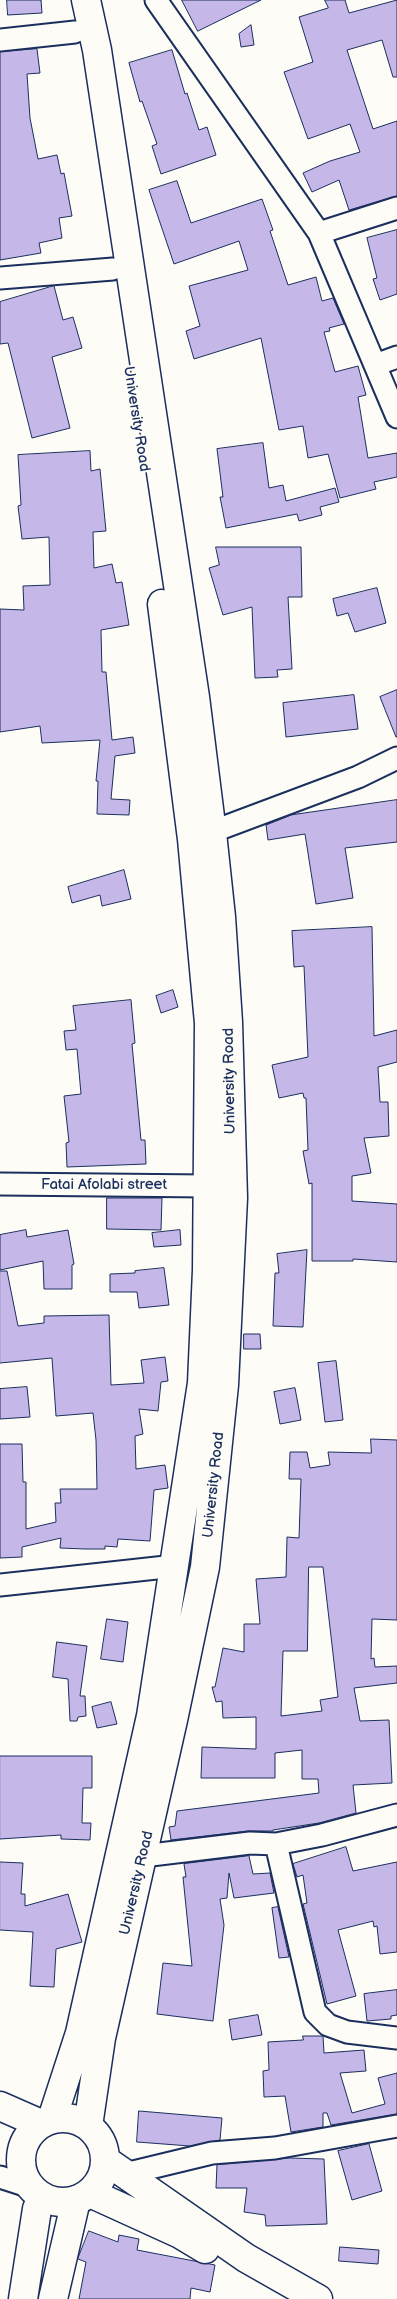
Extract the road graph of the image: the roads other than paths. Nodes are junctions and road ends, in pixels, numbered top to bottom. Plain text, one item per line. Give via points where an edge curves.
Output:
1 (67, 0) edge
2 (86, 0) edge
3 (156, 0) edge
4 (75, 32) junction
5 (0, 40) edge
6 (397, 208) edge
7 (319, 233) junction
8 (113, 269) junction
9 (0, 278) edge
10 (397, 356) edge
11 (375, 364) junction
12 (397, 418) edge
13 (397, 758) edge
14 (202, 836) junction
15 (0, 1184) edge
16 (208, 1186) junction
17 (175, 1566) junction
18 (0, 1585) edge
19 (397, 1815) edge
20 (276, 1844) junction
21 (143, 1856) junction
22 (397, 2038) edge
23 (0, 2106) edge
24 (47, 2122) junction
25 (88, 2126) junction
26 (397, 2126) edge
27 (10, 2152) edge
28 (115, 2167) junction
29 (0, 2177) edge
30 (36, 2192) junction
31 (83, 2196) junction
32 (23, 2299) edge
33 (53, 2299) edge
34 (287, 2299) edge
35 (318, 2299) edge

1 - 4 main road, University Road
2 - 14 main road, University Road via 134,288 195,697
3 - 7 street
4 - 5 street
4 - 8 main road, University Road
6 - 7 street
7 - 11 street
8 - 9 street
8 - 14 main road, University Road
10 - 11 street
11 - 12 street
13 - 14 street
14 - 16 main road, University Road via 208,1023
14 - 21 main road, University Road via 221,917 228,1022 233,1198 224,1385 205,1567
15 - 16 street, Fatai Afolabi street
16 - 17 main road, University Road via 202,1383
17 - 18 street
17 - 24 main road, University Road via 152,1716 80,2033
19 - 20 street
20 - 21 street via 250,1843
20 - 22 street via 315,2012 328,2025 347,2032
21 - 25 main road, University Road via 101,2038
23 - 24 main road
24 - 25 main road via 64,2118
24 - 27 main road via 30,2133 24,2146
25 - 28 main road via 97,2135
26 - 28 street via 275,2148
27 - 30 main road
28 - 31 main road via 103,2172 98,2183
28 - 35 main road via 246,2258
29 - 30 street
30 - 31 main road via 59,2202
30 - 32 main road via 37,2209
31 - 33 main road
31 - 34 main road via 180,2234

